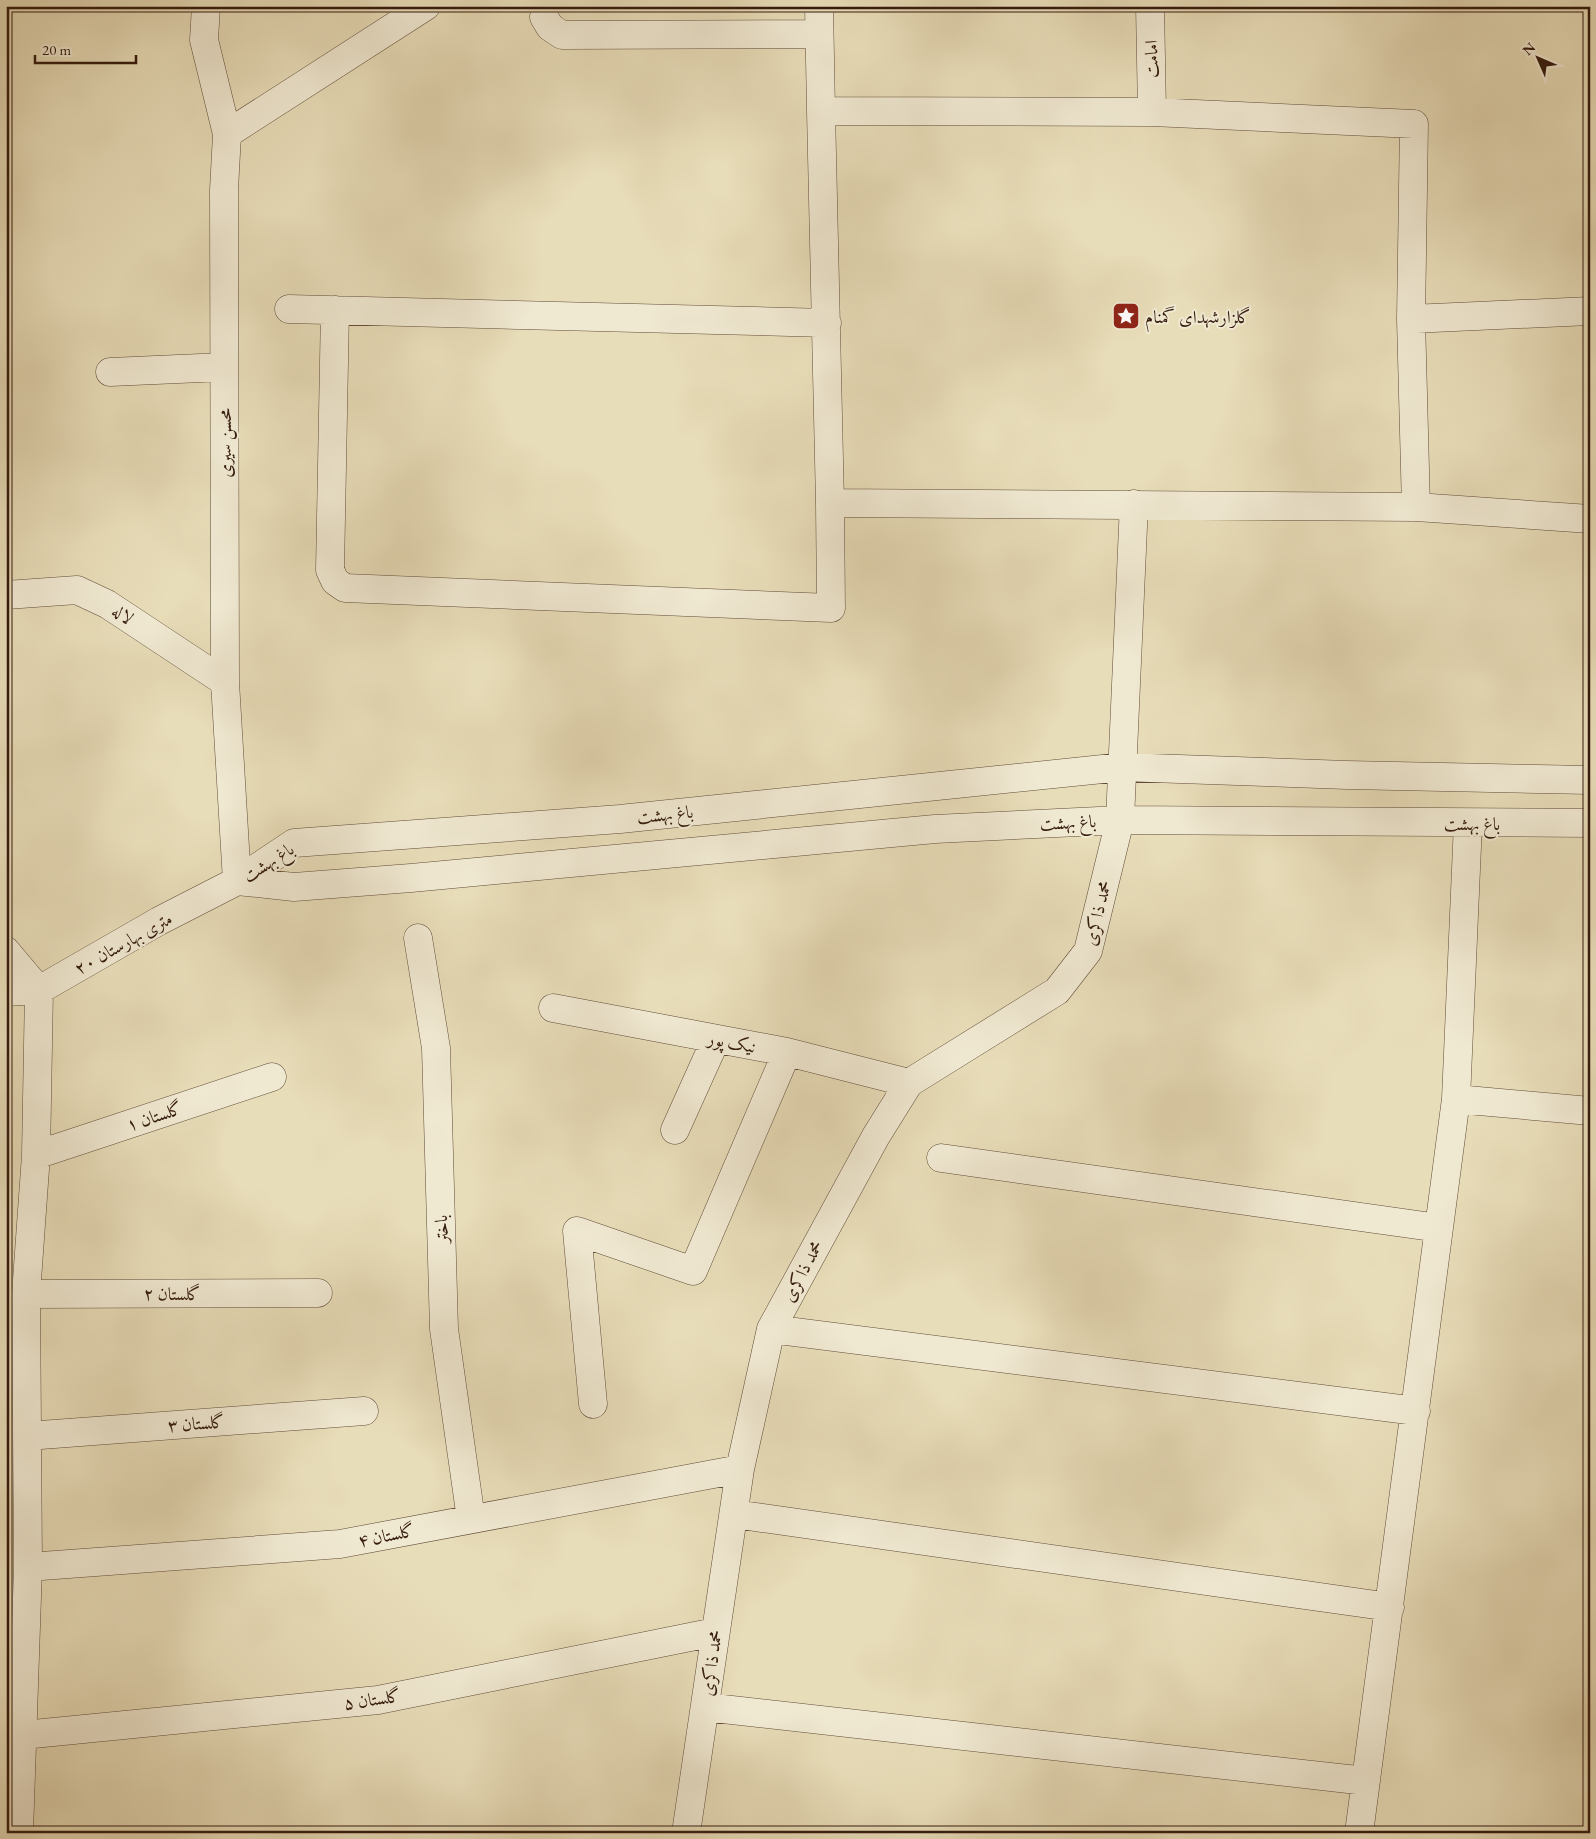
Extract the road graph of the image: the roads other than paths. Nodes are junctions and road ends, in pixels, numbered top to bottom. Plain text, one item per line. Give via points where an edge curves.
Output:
1 (206, 6) edge
2 (426, 6) edge
3 (819, 6) edge
4 (1150, 6) edge
5 (544, 17) dead end
6 (818, 34) junction
7 (821, 111) junction
8 (1152, 112) junction
9 (227, 134) junction
10 (289, 309) dead end
11 (335, 310) junction
12 (1590, 311) edge
13 (1411, 318) junction
14 (826, 323) junction
15 (224, 367) junction
16 (110, 372) dead end
17 (830, 503) junction
18 (1134, 504) junction
19 (1416, 507) junction
20 (1590, 519) edge
21 (6, 595) edge
22 (225, 682) junction
23 (1122, 767) junction
24 (1590, 780) edge
25 (1120, 820) junction
26 (1468, 823) junction
27 (1590, 823) edge
28 (237, 882) junction
29 (418, 938) dead end
30 (6, 951) edge
31 (39, 990) junction
32 (6, 992) edge
33 (553, 1008) dead end
34 (716, 1039) junction
35 (787, 1052) junction
36 (272, 1077) dead end
37 (909, 1083) junction
38 (1456, 1099) junction
39 (1590, 1112) edge
40 (675, 1130) dead end
41 (36, 1155) junction
42 (941, 1158) dead end
43 (1439, 1228) junction
44 (318, 1293) dead end
45 (26, 1294) junction
46 (771, 1329) junction
47 (593, 1404) dead end
48 (1416, 1410) junction
49 (364, 1411) dead end
50 (27, 1436) junction
51 (740, 1469) junction
52 (734, 1514) junction
53 (471, 1519) junction
54 (28, 1567) junction
55 (1390, 1607) junction
56 (715, 1632) junction
57 (16, 1643) edge
58 (705, 1707) junction
59 (24, 1735) junction
60 (1366, 1781) junction
61 (19, 1833) edge
62 (686, 1833) edge
63 (1359, 1833) edge

1 - 9 street, محسن سیری via 204,40
2 - 9 street
3 - 6 street
4 - 8 street, امامت
5 - 6 street via 550,27 562,35
6 - 7 street
7 - 8 street
7 - 14 street
8 - 13 street via 1414,124
9 - 15 street, محسن سیری
10 - 11 street
11 - 14 street
11 - 17 street via 330,570 335,581 345,588 832,608
12 - 13 street
13 - 19 street
14 - 17 street
15 - 16 street
15 - 22 street, محسن سیری
17 - 18 street
18 - 19 street
18 - 23 street, محمد ذاکری
19 - 20 street
21 - 22 street, لاله via 77,590 107,604
22 - 28 street, محسن سیری
23 - 24 street, باغ بهشت via 1347,776
23 - 25 street, محمد ذاکری
23 - 28 street, باغ بهشت via 620,819 294,843
25 - 26 street, باغ بهشت
25 - 28 street, باغ بهشت via 935,829 303,886
25 - 37 street, محمد ذاکری via 1088,951 1057,991
26 - 27 street, باغ بهشت
26 - 38 street
28 - 31 street, ۲۰ متری بهارستان via 159,921
29 - 53 street, باختر via 436,1048 444,1329
30 - 31 street
31 - 32 street, ۲۰ متری بهارستان
31 - 41 street
33 - 34 street, نیک پور
34 - 35 street, نیک پور
34 - 40 street
35 - 37 street, نیک پور
35 - 47 street via 693,1271 577,1231
36 - 41 street, گلستان ۱
37 - 46 street, محمد ذاکری via 876,1136
38 - 39 street
38 - 43 street
41 - 45 street
42 - 43 street
43 - 48 street
44 - 45 street, گلستان ۲
45 - 50 street
46 - 48 street
46 - 51 street, محمد ذاکری
48 - 55 street
49 - 50 street, گلستان ۳
50 - 54 street
51 - 52 street, محمد ذاکری
51 - 53 street, گلستان ۴
52 - 55 street
52 - 56 street, محمد ذاکری
53 - 54 street, گلستان ۴ via 340,1544
54 - 57 street
55 - 60 street
56 - 58 street, محمد ذاکری
56 - 59 street, گلستان ۵ via 378,1700
57 - 59 street
58 - 60 street
58 - 62 street, محمد ذاکری
59 - 61 street
60 - 63 street

